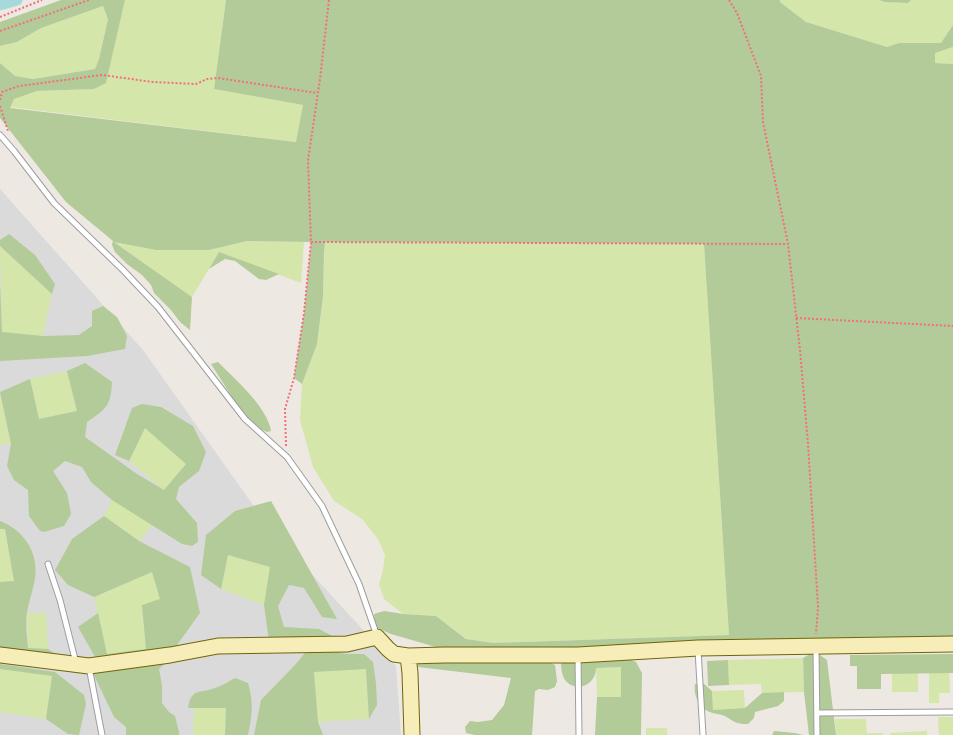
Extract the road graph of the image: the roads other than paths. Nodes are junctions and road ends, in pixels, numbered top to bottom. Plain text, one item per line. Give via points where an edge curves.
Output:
1 (0, 135) edge
2 (48, 564) dead end
3 (377, 637) junction
4 (953, 644) edge
5 (816, 646) junction
6 (698, 648) junction
7 (0, 655) edge
8 (578, 655) junction
9 (408, 656) junction
10 (83, 666) junction
11 (953, 712) edge
12 (817, 713) junction
13 (102, 735) edge
14 (412, 735) edge
15 (579, 735) edge
16 (703, 735) edge
17 (817, 735) edge

1 - 3 lane via 54,203 158,307 245,419 287,457 322,506 359,584
2 - 10 lane
3 - 9 street via 394,654
3 - 10 street via 347,644 218,646
4 - 5 street
5 - 6 street
5 - 12 lane
6 - 8 street
6 - 16 lane
7 - 10 street
8 - 9 street
8 - 15 lane
9 - 14 street
10 - 13 lane
11 - 12 lane
12 - 17 lane

